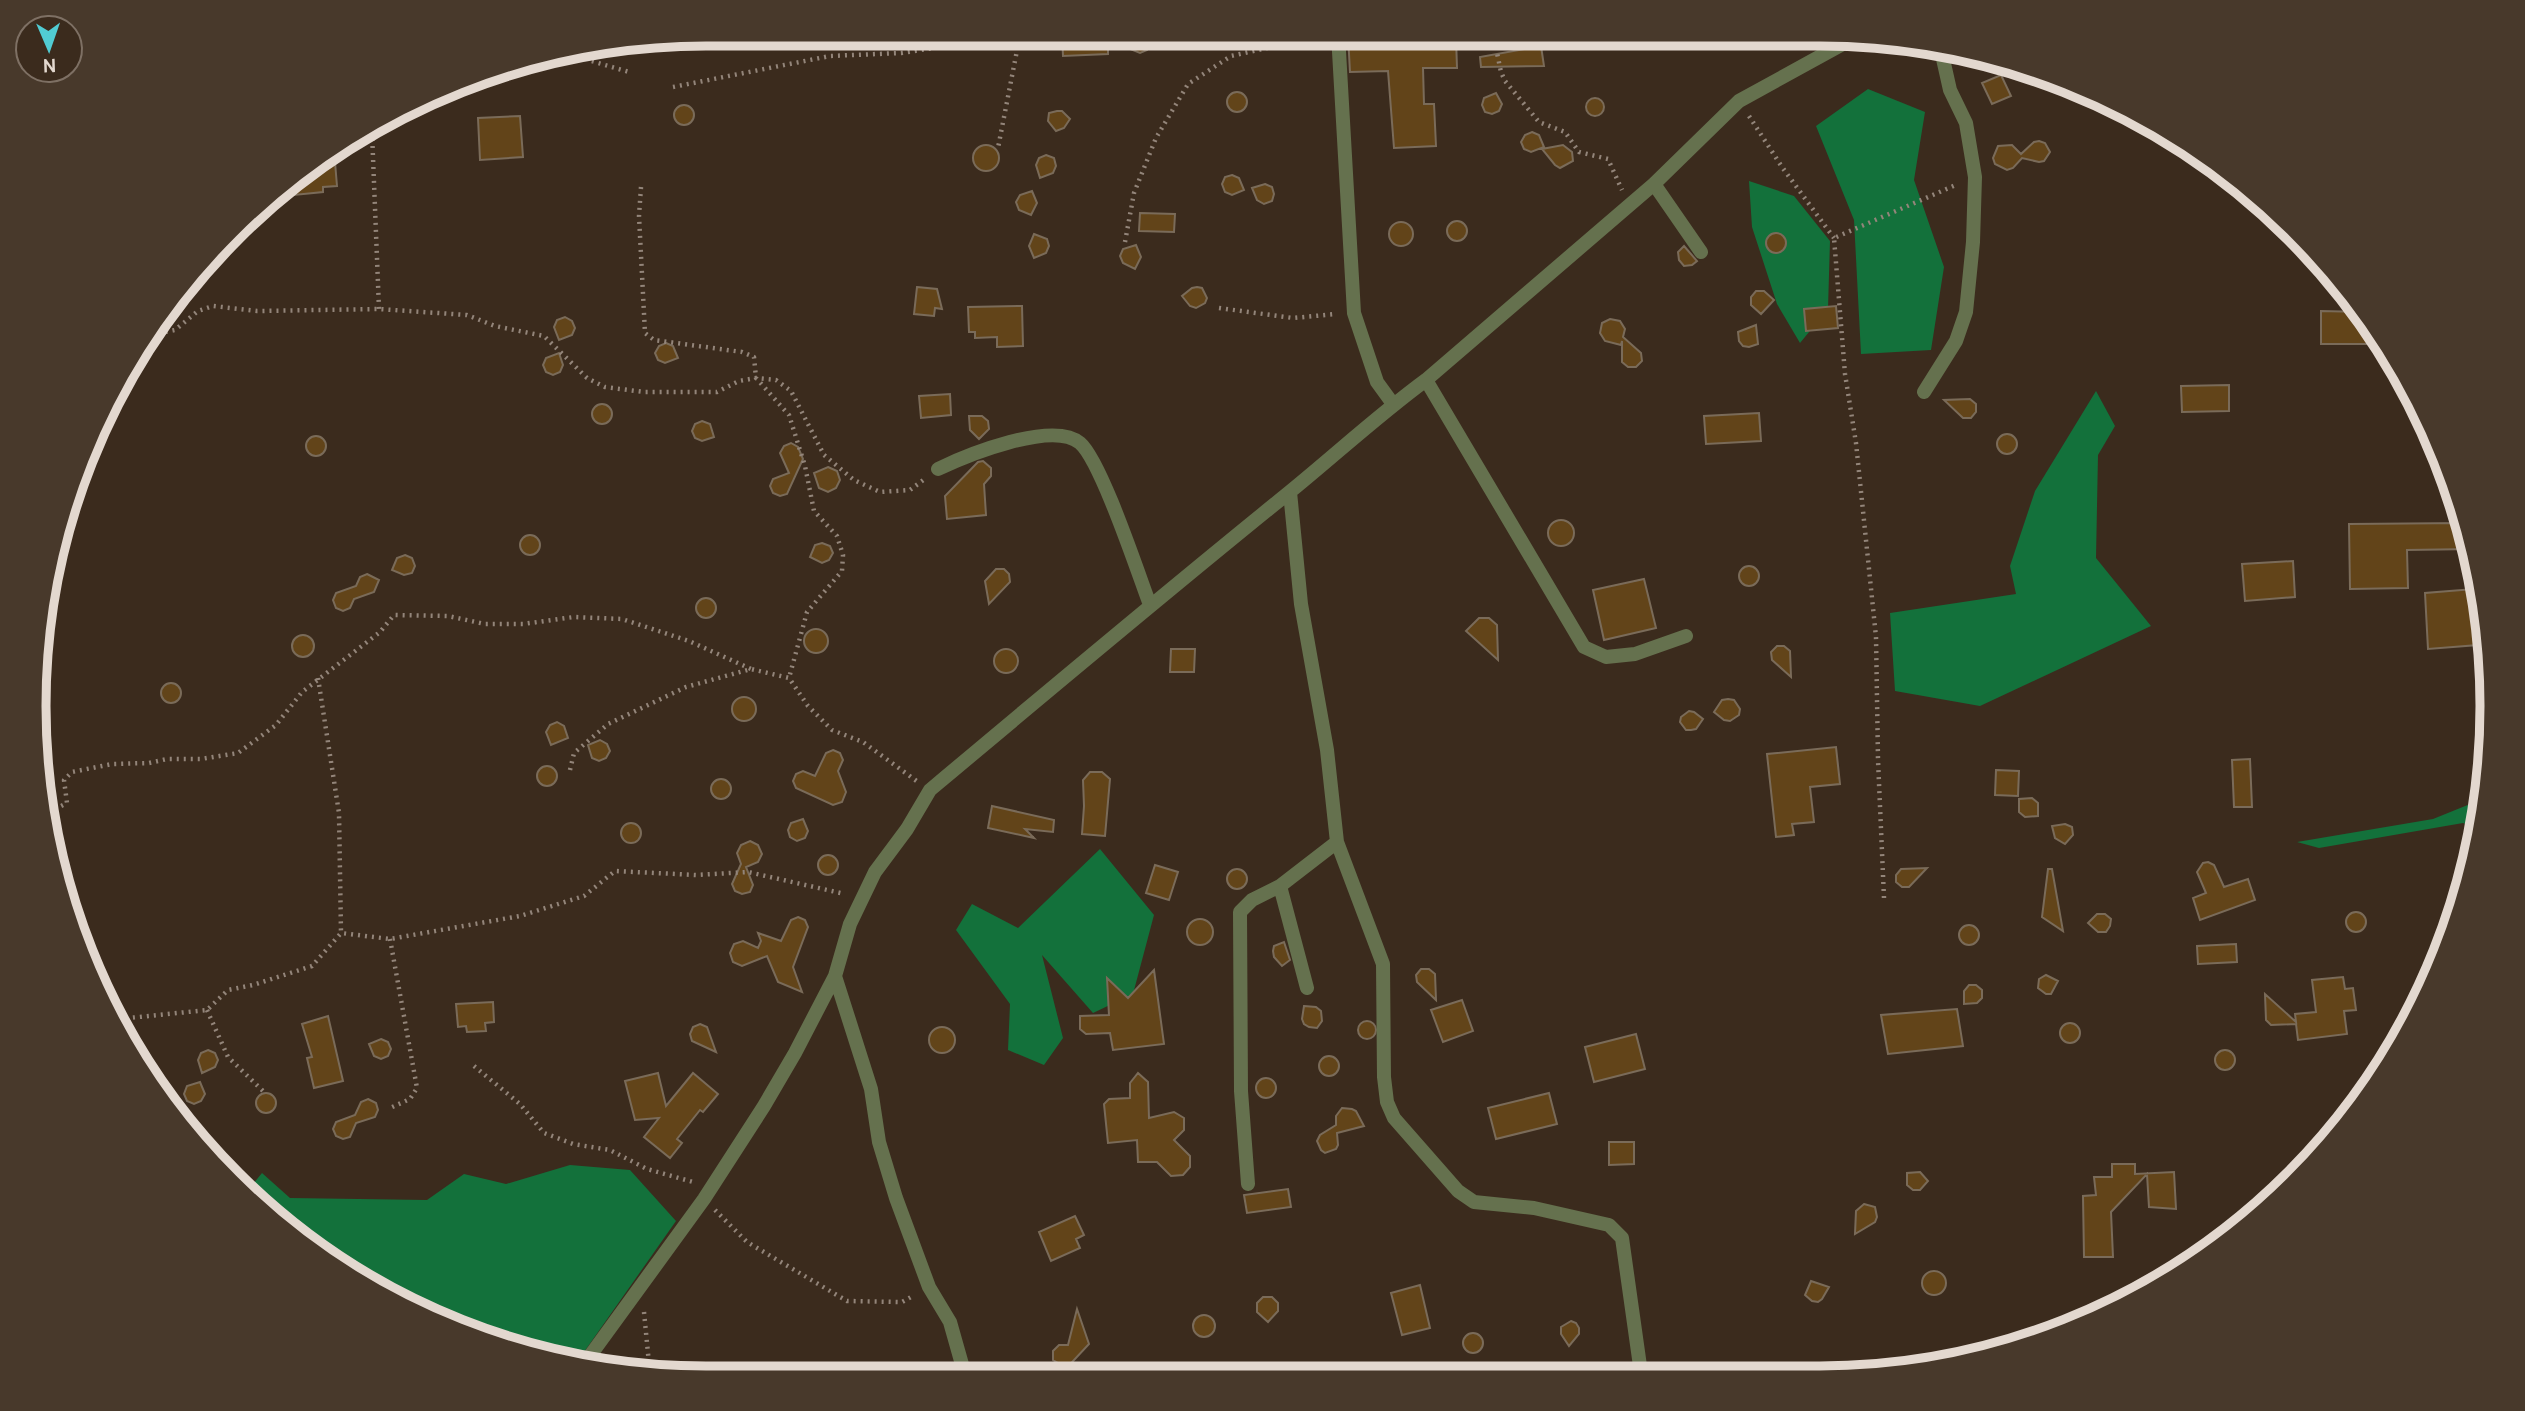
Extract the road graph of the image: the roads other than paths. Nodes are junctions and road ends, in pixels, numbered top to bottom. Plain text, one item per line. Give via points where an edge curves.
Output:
1 (1339, 46) edge
2 (1838, 46) edge
3 (1943, 57) edge
4 (1654, 184) junction
5 (1701, 252) dead end
6 (1426, 380) junction
7 (1924, 392) dead end
8 (1393, 404) junction
9 (938, 469) road end
10 (1290, 492) junction
11 (1150, 605) junction
12 (1686, 636) dead end
13 (1337, 842) junction
14 (1280, 886) junction
15 (835, 976) junction
16 (1307, 988) dead end
17 (1248, 1184) dead end
18 (590, 1355) edge
19 (962, 1366) edge
20 (1640, 1366) edge

1 - 8 street via 1354,313 1377,382
2 - 4 street via 1738,101
3 - 7 street via 1950,90 1966,123 1975,177 1973,242 1966,312 1956,341
4 - 5 street
4 - 6 street
6 - 8 street
6 - 12 street via 1584,647 1606,657 1635,654
8 - 10 street
9 - 11 street via 1021,438 1067,436 1081,444 1099,473
10 - 11 street
10 - 13 street via 1301,604 1327,750
11 - 15 street via 930,790 875,872 850,924
13 - 14 street
13 - 20 street via 1383,964 1384,1077 1394,1118 1458,1191 1474,1202 1534,1208 1609,1225 1622,1238
14 - 16 street
14 - 17 street via 1252,900 1240,912 1241,1091
15 - 18 street via 795,1053 708,1193
15 - 19 street via 871,1089 879,1142 896,1198 929,1287 950,1322

